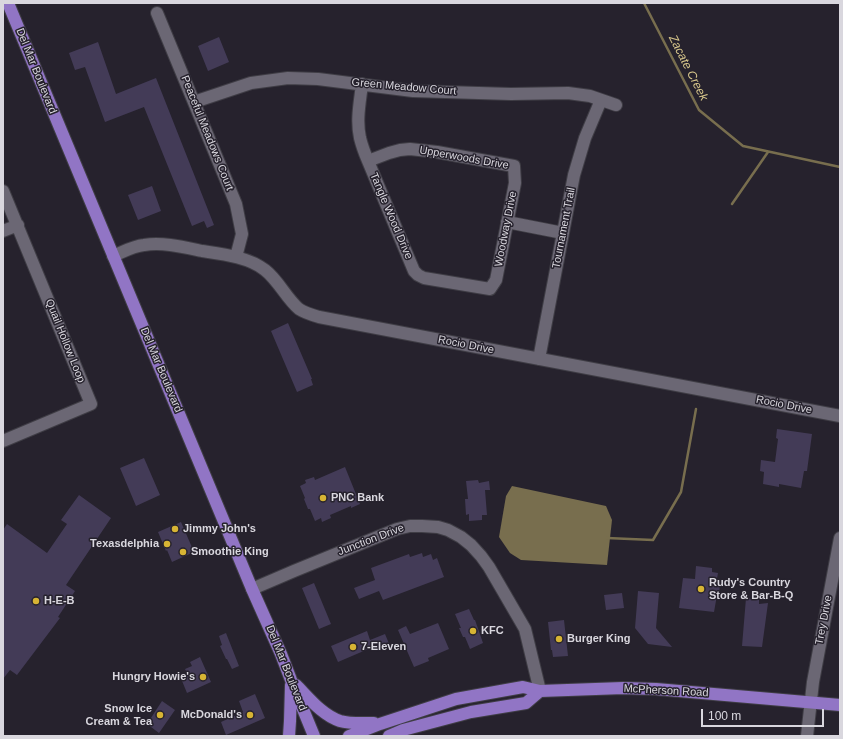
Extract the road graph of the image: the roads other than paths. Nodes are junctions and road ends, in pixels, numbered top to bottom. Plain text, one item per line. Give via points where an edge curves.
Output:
1 (8, 3) edge
2 (157, 13) dead end
3 (362, 84) junction
4 (601, 100) junction
5 (194, 102) junction
6 (616, 105) dead end
7 (368, 162) junction
8 (514, 166) joint
9 (3, 191) edge
10 (507, 222) junction
11 (18, 225) junction
12 (3, 231) edge
13 (563, 233) junction
14 (113, 256) junction
15 (236, 257) junction
16 (490, 289) joint
17 (539, 359) junction
18 (840, 416) edge
19 (3, 441) edge
20 (840, 538) edge
21 (252, 589) junction
22 (291, 680) junction
23 (540, 691) junction
24 (810, 702) junction
25 (840, 705) edge
26 (380, 724) junction
27 (289, 736) edge
28 (314, 736) edge
29 (349, 736) edge
30 (389, 736) edge
31 (807, 736) edge

1 - 14 main road, Del Mar Boulevard
2 - 5 street, Peaceful Meadows Court
3 - 4 street, Green Meadow Court via 413,91 568,93
3 - 5 street, Green Meadow Court via 288,78 251,83
3 - 7 street, Tangle Wood Drive via 359,128
4 - 6 street, Green Meadow Court
4 - 13 street, Tournament Trail via 578,159
5 - 15 street, Peaceful Meadows Court via 236,204 242,234
7 - 8 street, Upperwoods Drive via 389,153 410,149
7 - 16 street, Tangle Wood Drive via 414,271 424,278
8 - 10 street, Woodway Drive via 515,183
9 - 11 street, Quail Hollow Loop
10 - 13 street
10 - 16 street, Woodway Drive via 496,280
11 - 12 street
11 - 19 street, Quail Hollow Loop via 91,404
13 - 17 street, Tournament Trail
14 - 15 street, Rocio Drive via 136,247 154,244
14 - 21 main road, Del Mar Boulevard
15 - 17 street, Rocio Drive via 264,269 300,309 319,317
17 - 18 street, Rocio Drive
20 - 24 street, Trey Drive
21 - 22 main road, Del Mar Boulevard
21 - 23 street, Junction Drive via 397,529 422,526 448,530 461,537 481,556 512,606 525,629
22 - 26 main road via 318,708 331,717 353,723
22 - 27 main road
22 - 28 main road, Del Mar Boulevard
23 - 24 main road, McPherson Road via 656,689
23 - 26 main road, McPherson Road via 523,687 456,699
23 - 30 main road via 526,703 471,712
24 - 25 main road, McPherson Road
24 - 31 street, Trey Drive
26 - 29 main road, McPherson Road

